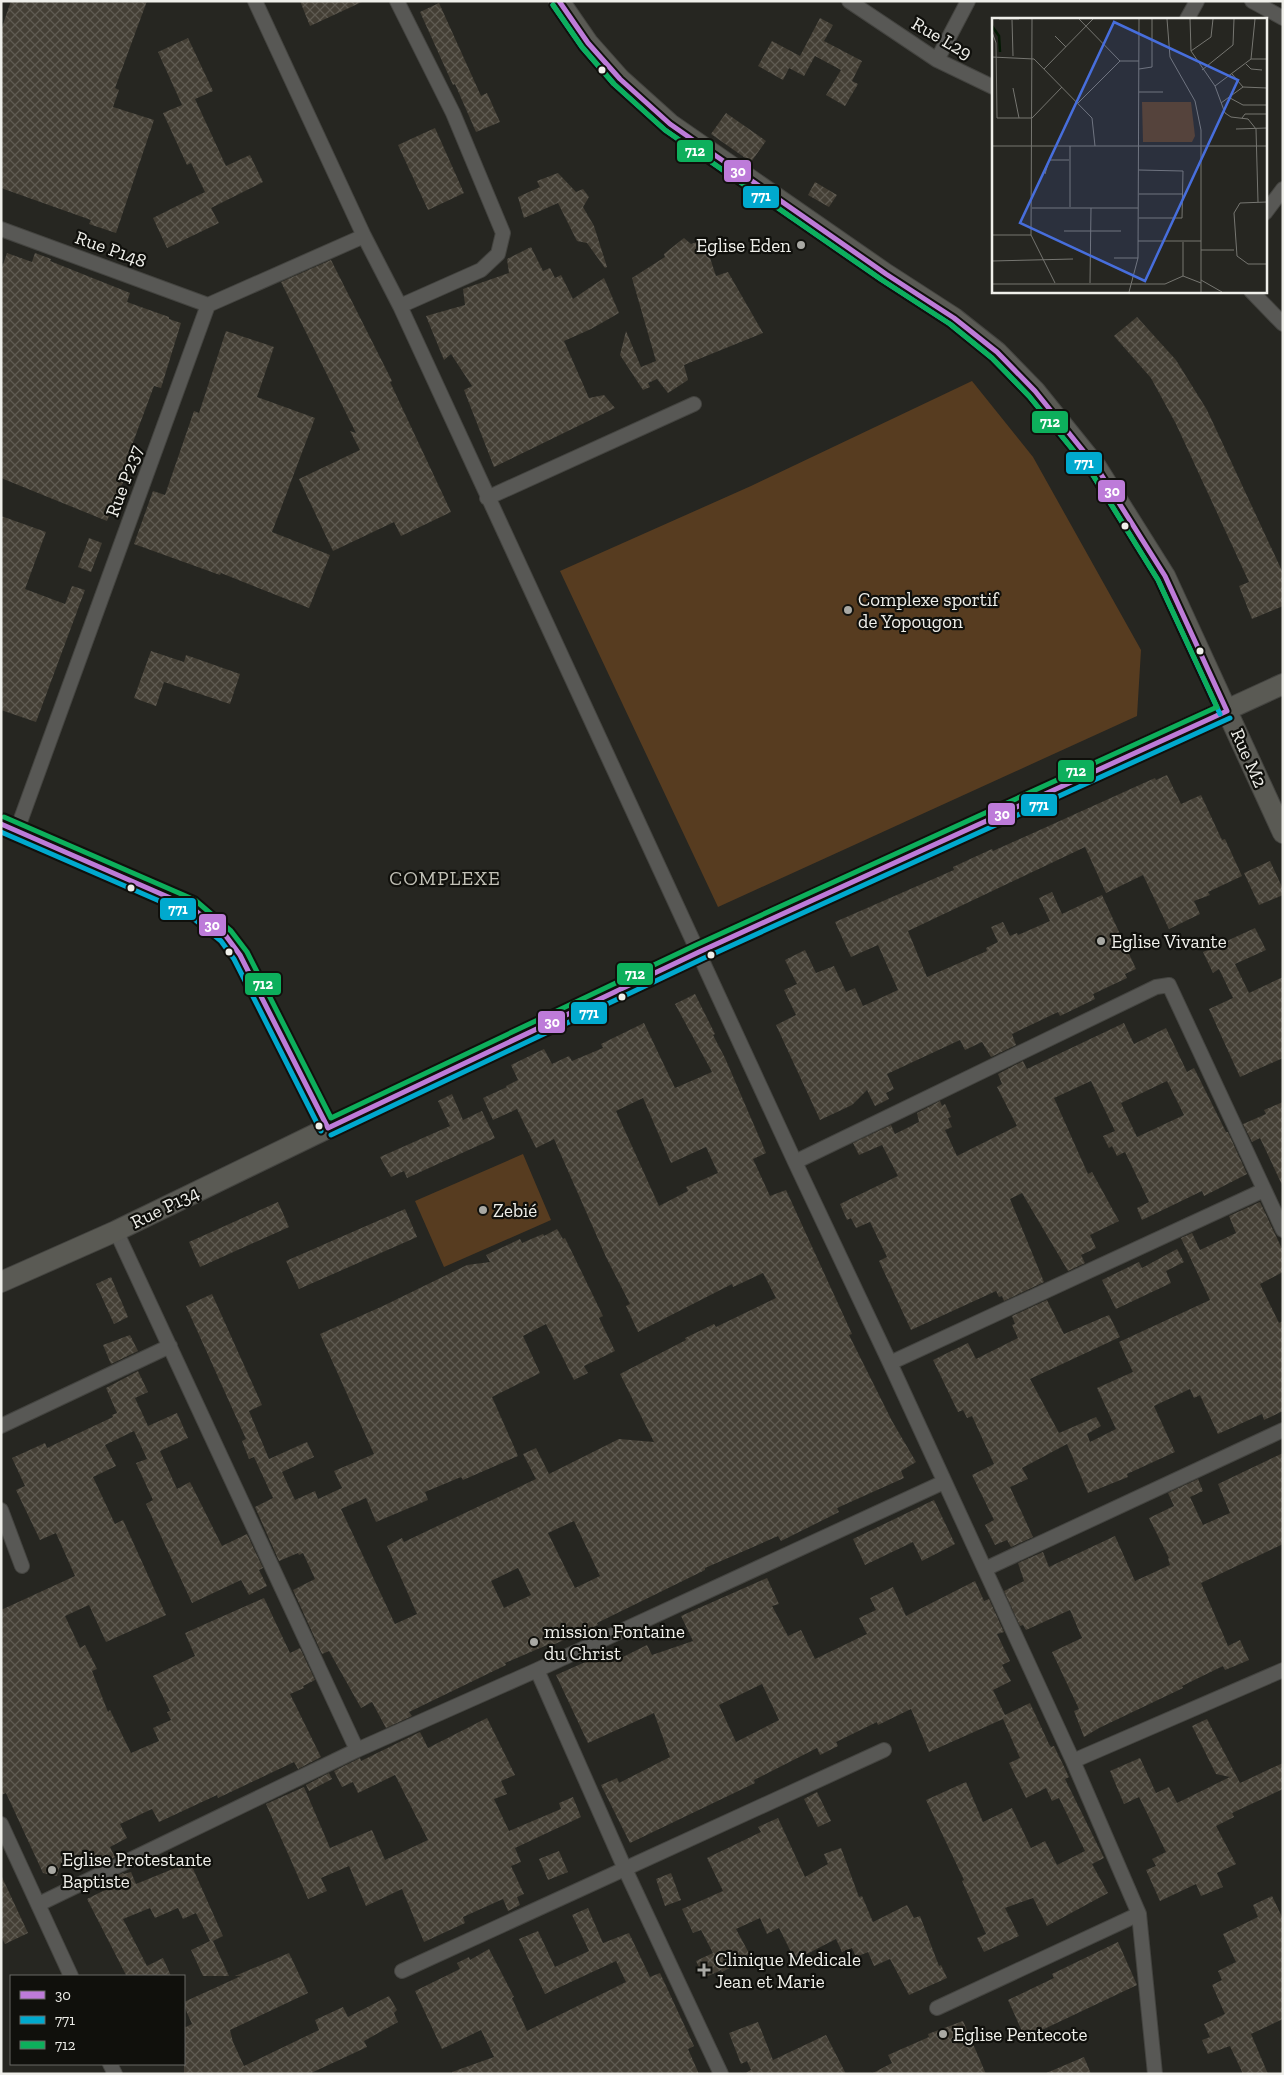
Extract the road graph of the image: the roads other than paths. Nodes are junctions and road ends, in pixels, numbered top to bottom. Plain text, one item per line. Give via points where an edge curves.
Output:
1 (255, 1) edge
2 (398, 1) edge
3 (559, 1) edge
4 (849, 1) edge
5 (968, 1) edge
6 (1197, 1) edge
7 (1252, 1) edge
8 (1188, 18) edge
9 (1283, 18) edge
10 (936, 60) junction
11 (992, 86) edge
12 (1283, 189) edge
13 (1266, 212) edge
14 (1, 229) edge
15 (364, 236) junction
16 (1253, 292) edge
17 (208, 305) junction
18 (400, 306) junction
19 (1283, 324) edge
20 (694, 404) dead end
21 (488, 498) junction
22 (1283, 684) edge
23 (1227, 711) junction
24 (1, 824) edge
25 (16, 830) junction
26 (1283, 833) edge
27 (699, 952) junction
28 (328, 1128) junction
29 (795, 1162) junction
30 (1264, 1190) junction
31 (1283, 1230) edge
32 (116, 1231) junction
33 (1, 1282) edge
34 (170, 1346) junction
35 (890, 1363) junction
36 (1, 1426) edge
37 (1283, 1430) edge
38 (944, 1482) junction
39 (1, 1510) edge
40 (22, 1566) dead end
41 (985, 1569) junction
42 (537, 1670) junction
43 (1283, 1670) edge
44 (357, 1750) junction
45 (884, 1750) dead end
46 (1073, 1761) junction
47 (1, 1824) edge
48 (625, 1869) junction
49 (39, 1904) junction
50 (1139, 1914) junction
51 (402, 1971) dead end
52 (71, 1975) edge
53 (937, 2008) dead end
54 (721, 2074) edge
55 (1156, 2074) edge

1 - 15 street
2 - 18 street via 453,114 503,233 498,254 481,270
3 - 23 street, Rue M2 via 588,43 620,79 670,124 954,318 997,352 1035,391 1097,468 1164,576
4 - 10 street, Rue L29
5 - 10 street
6 - 8 street
7 - 9 street
10 - 11 street, Rue L29
12 - 13 street
14 - 17 street, Rue P148
15 - 17 street
15 - 18 street
16 - 19 street
17 - 25 street, Rue P237
18 - 21 street
20 - 21 street
21 - 27 street
22 - 23 street, Rue P134
23 - 26 street, Rue M2
23 - 27 street, Rue P134
24 - 25 street
25 - 28 street via 191,907 226,936 240,955
27 - 28 street, Rue P134
27 - 29 street
28 - 32 street, Rue P134
29 - 30 street via 1156,987 1169,985
29 - 35 street
30 - 31 street
30 - 35 street
32 - 33 street, Rue P134
32 - 34 street
34 - 36 street
34 - 44 street
35 - 38 street
37 - 41 street
38 - 41 street
38 - 42 street
39 - 40 street
41 - 46 street
42 - 44 street
42 - 48 street
43 - 46 street
44 - 49 street
45 - 48 street
46 - 50 street
47 - 49 street
48 - 51 street
48 - 54 street
49 - 52 street
50 - 53 street
50 - 55 street

